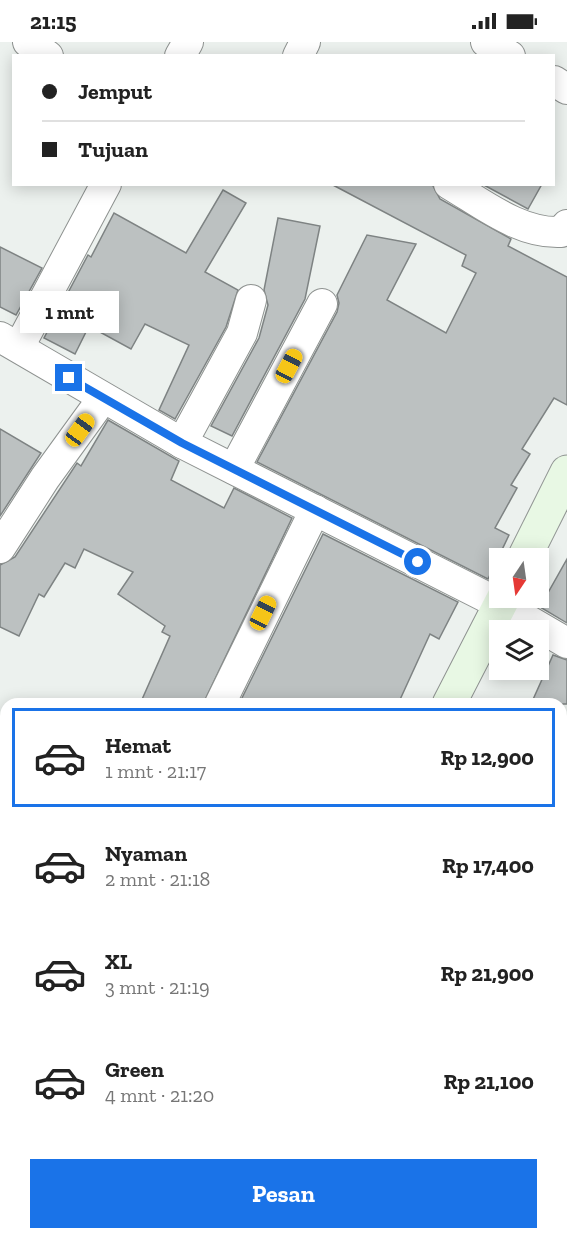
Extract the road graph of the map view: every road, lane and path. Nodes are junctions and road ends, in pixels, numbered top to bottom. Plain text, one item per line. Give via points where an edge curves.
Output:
1 (28, 42) edge
2 (486, 42) edge
3 (45, 54) edge
4 (507, 54) edge
5 (105, 186) edge
6 (452, 186) edge
7 (567, 225) edge
8 (251, 300) dead end
9 (322, 304) dead end
10 (9, 342) edge
11 (103, 398) junction
12 (182, 443) junction
13 (234, 470) junction
14 (566, 477) edge
15 (315, 510) junction
16 (0, 548) edge
17 (529, 548) edge
18 (489, 595) edge
19 (498, 608) edge
20 (513, 608) edge
21 (567, 643) edge
22 (223, 698) edge
23 (452, 698) edge

1 - 3 street
2 - 4 street
5 - 10 street
6 - 7 street via 520,225 561,232
8 - 12 street via 242,333
9 - 13 street
10 - 11 street
11 - 12 street
11 - 16 street
12 - 13 street
13 - 15 street
14 - 17 street
15 - 18 street
15 - 22 street
19 - 23 street
20 - 21 street

